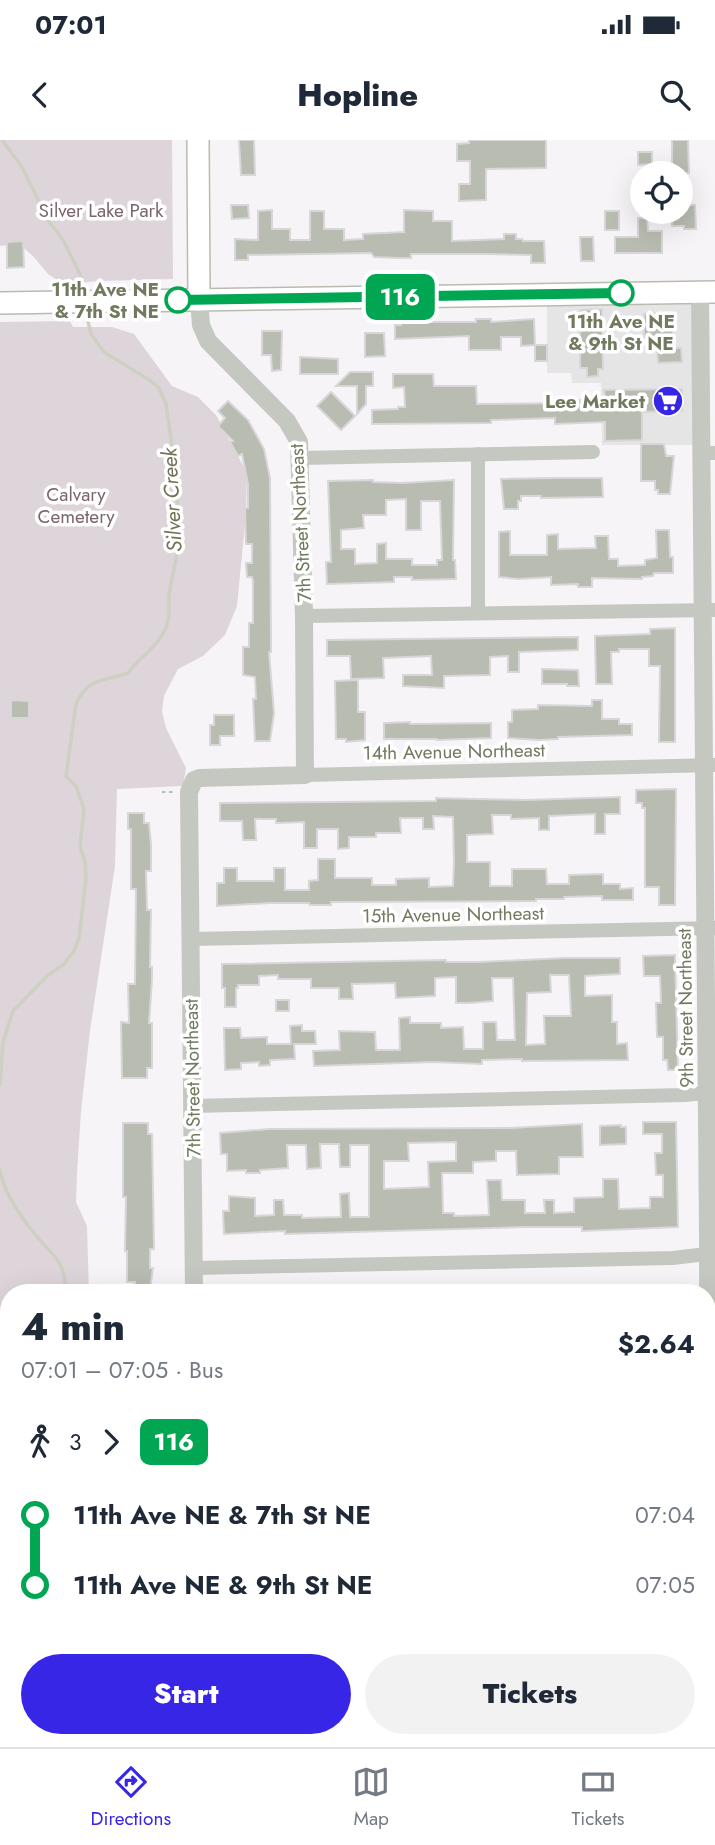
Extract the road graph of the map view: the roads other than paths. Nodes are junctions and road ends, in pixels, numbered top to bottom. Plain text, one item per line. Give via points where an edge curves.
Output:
1 (198, 140) edge
2 (707, 292) edge
3 (200, 300) junction
4 (0, 303) edge
5 (593, 452) dead end
6 (708, 453) edge
7 (478, 454) junction
8 (301, 458) junction
9 (708, 610) edge
10 (478, 612) junction
11 (304, 616) junction
12 (709, 765) edge
13 (305, 775) junction
14 (194, 780) joint
15 (710, 928) edge
16 (191, 939) junction
17 (711, 1092) edge
18 (192, 1105) junction
19 (712, 1254) edge
20 (194, 1268) junction
21 (194, 1284) edge
22 (712, 1284) edge

1 - 3 main road, 7th Street Northeast
2 - 3 main road
2 - 6 street, 9th Street Northeast
3 - 4 main road
3 - 8 street, 7th Street Northeast via 201,325 208,341 287,421 299,442
5 - 7 street
6 - 9 street, 9th Street Northeast
7 - 8 street
7 - 10 street
8 - 11 street, 7th Street Northeast
9 - 10 street
9 - 12 street, 9th Street Northeast
10 - 11 street
11 - 13 street, 7th Street Northeast
12 - 13 street, 14th Avenue Northeast
12 - 15 street, 9th Street Northeast
13 - 14 street, 14th Avenue Northeast
14 - 16 street, 7th Street Northeast via 189,792
15 - 16 street, 15th Avenue Northeast
15 - 17 street, 9th Street Northeast
16 - 18 street, 7th Street Northeast
17 - 18 street
17 - 19 street, 9th Street Northeast
18 - 20 street, 7th Street Northeast
19 - 20 street
19 - 22 street, 9th Street Northeast
20 - 21 street, 7th Street Northeast

